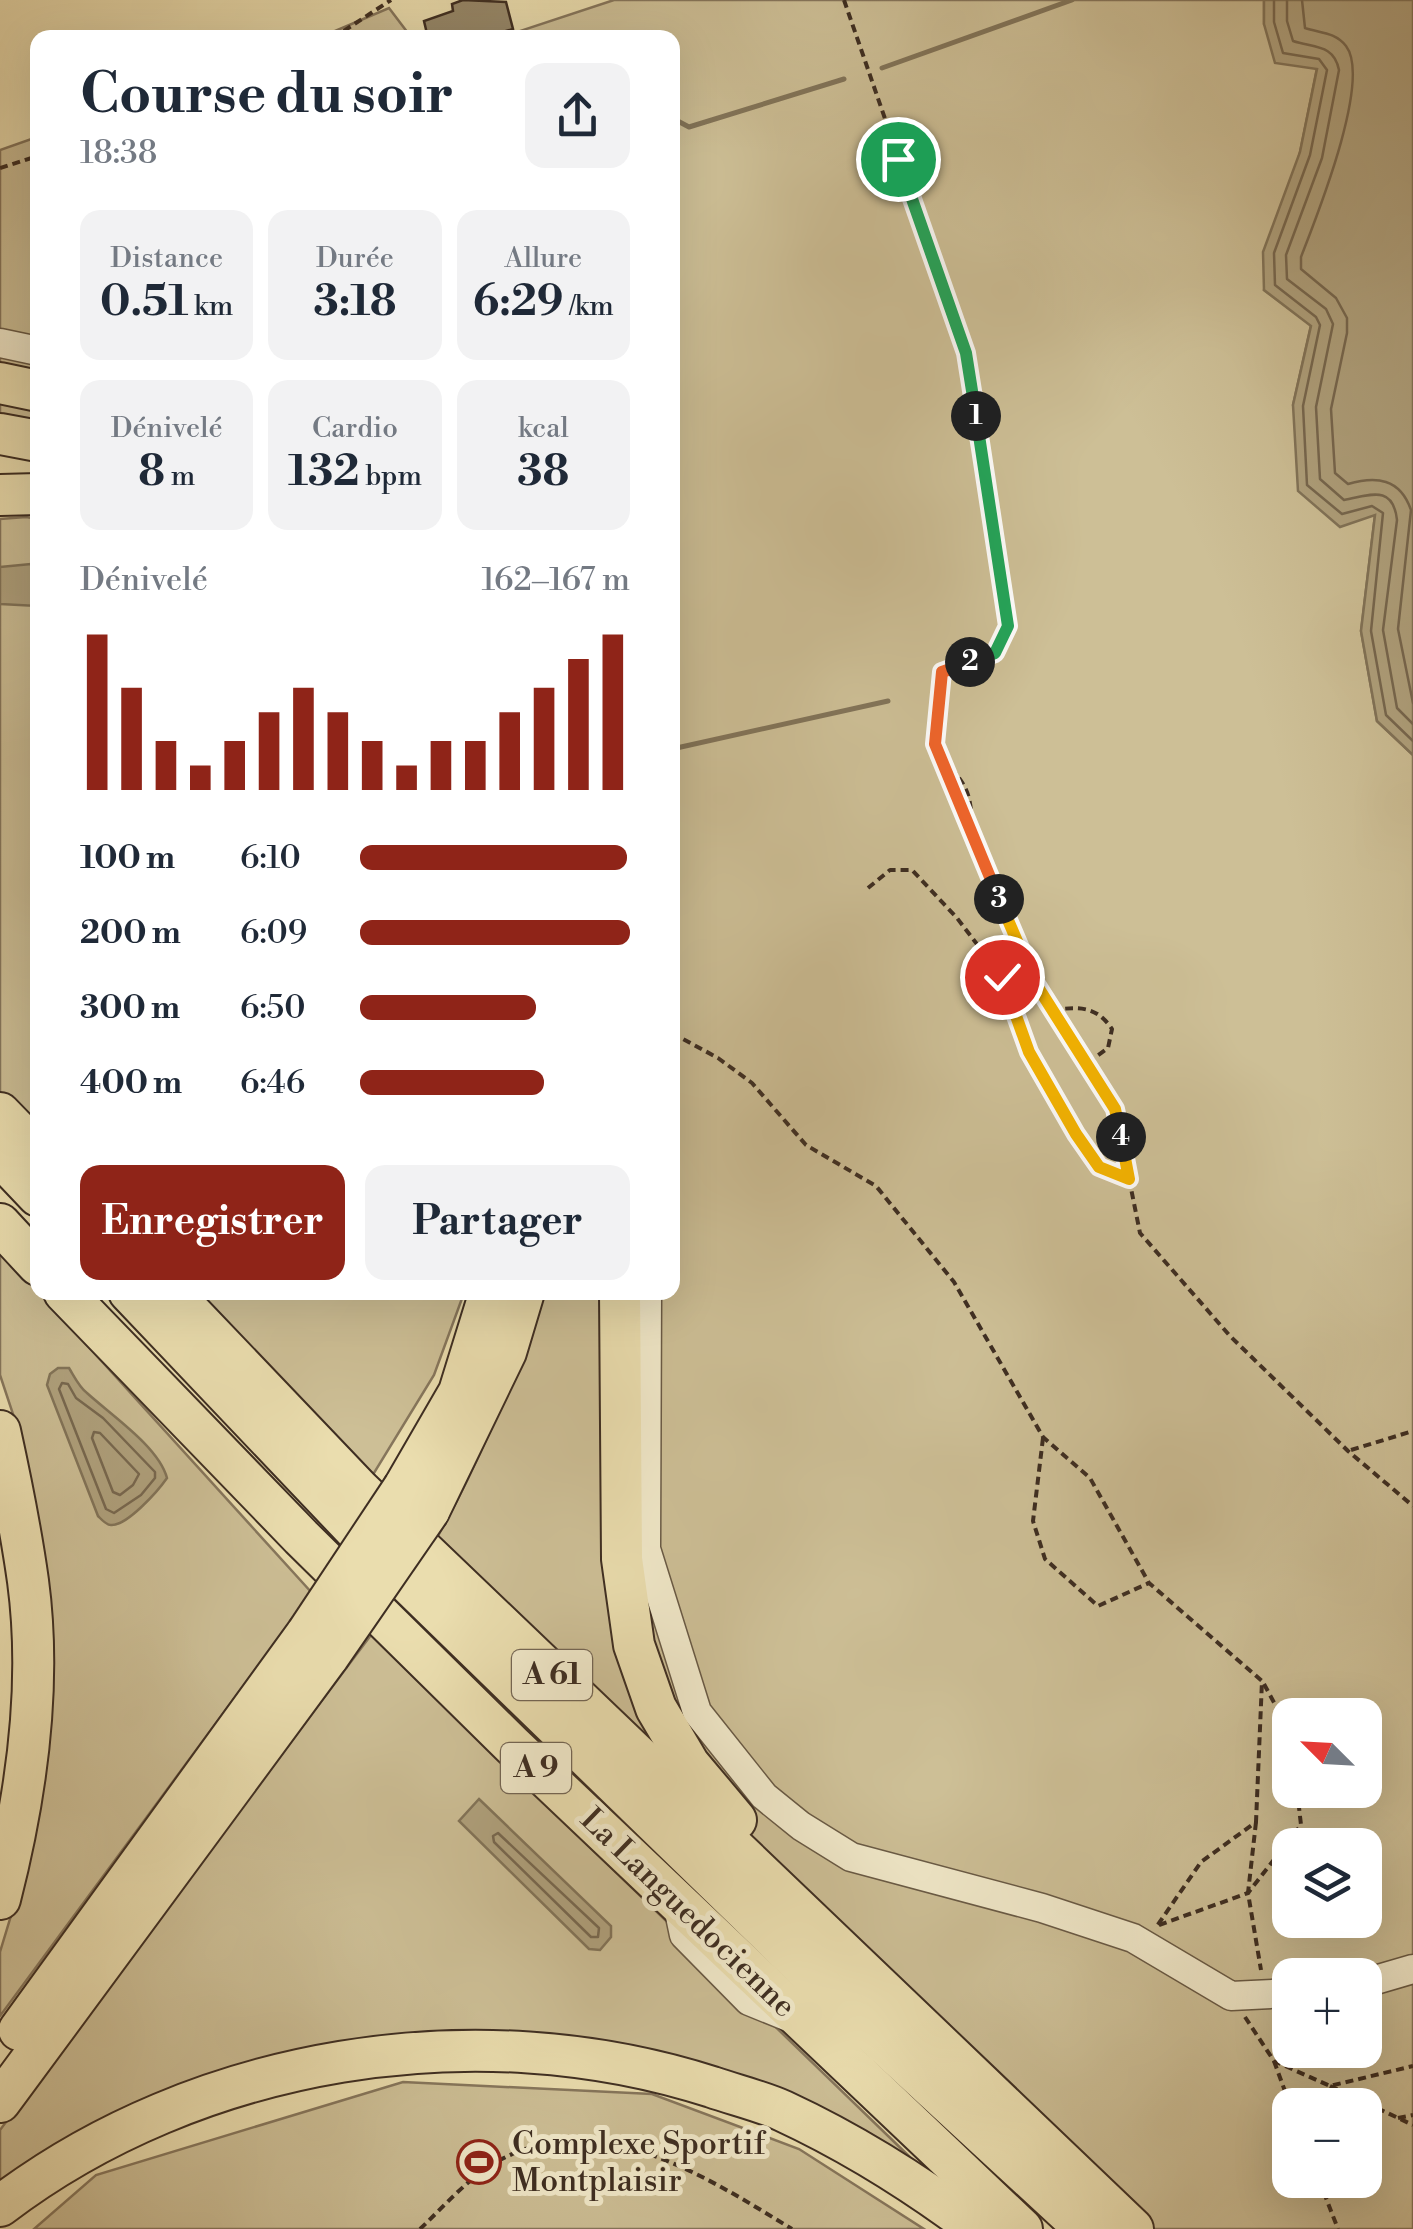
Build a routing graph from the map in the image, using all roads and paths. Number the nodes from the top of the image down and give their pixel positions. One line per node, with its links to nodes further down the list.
1 (391, 0): 3 (path)
2 (844, 0): 14 (path)
3 (345, 30)
4 (30, 159): 5 (path)
5 (0, 168)
6 (0, 343): 7 (street)
7 (30, 349)
8 (0, 383): 9 (highway)
9 (30, 389)
10 (0, 434): 11 (highway)
11 (30, 439)
12 (0, 494): 13 (highway)
13 (30, 494)
14 (939, 754): 15 (path); 15 (path)
15 (972, 833): 17 (path)
16 (868, 888): 23 (path)
17 (1052, 1010): 19 (path); 19 (path)
18 (680, 1037): 36 (path)
19 (1086, 1064): 23 (path)
20 (0, 1113): 21 (highway)
21 (30, 1144)
22 (0, 1156): 24 (highway)
23 (1129, 1179): 37 (path)
24 (30, 1188)
25 (0, 1224): 26 (highway)
26 (30, 1256)
27 (72, 1300): 69 (highway, La Languedocienne / A 9)
28 (137, 1300): 70 (highway, La Languedocienne / A 9)
29 (180, 1300): 54 (highway, A 61)
30 (488, 1300): 38 (highway)
31 (522, 1300): 38 (highway)
32 (620, 1300): 54 (highway)
33 (647, 1300): 48 (street)
34 (1413, 1430): 37 (path)
35 (0, 1431): 47 (highway)
36 (1043, 1437): 40 (path); 40 (path)
37 (1348, 1451): 39 (path)
38 (416, 1499): 41 (highway, bridge)
39 (1413, 1506)
40 (1150, 1583): 42 (path)
41 (318, 1644): 55 (highway); 60 (highway)
42 (1262, 1681): 43 (path); 45 (path)
43 (1272, 1699)
44 (1299, 1808): 46 (path)
45 (1256, 1822): 46 (path); 48 (path)
46 (1248, 1893): 48 (path); 50 (path)
47 (0, 1899)
48 (1146, 1932): 53 (street)
49 (1413, 1969): 51 (street)
50 (1272, 1976)
51 (1382, 1978)
52 (1272, 1993): 53 (street)
53 (1231, 1996): 56 (path)
54 (944, 2046): 71 (highway, A 61)
55 (0, 2056)
56 (1272, 2058)
57 (1413, 2066): 59 (path)
58 (1290, 2068): 59 (path)
59 (1330, 2086): 62 (path)
60 (0, 2102)
61 (1413, 2115): 62 (path)
62 (1398, 2118): 63 (path)
63 (1413, 2125)
64 (1326, 2198): 72 (path)
65 (0, 2206): 68 (highway)
66 (420, 2229): 67 (path)
67 (792, 2229)
68 (977, 2229)
69 (1022, 2229)
70 (1085, 2229)
71 (1134, 2229)
72 (1338, 2229)

